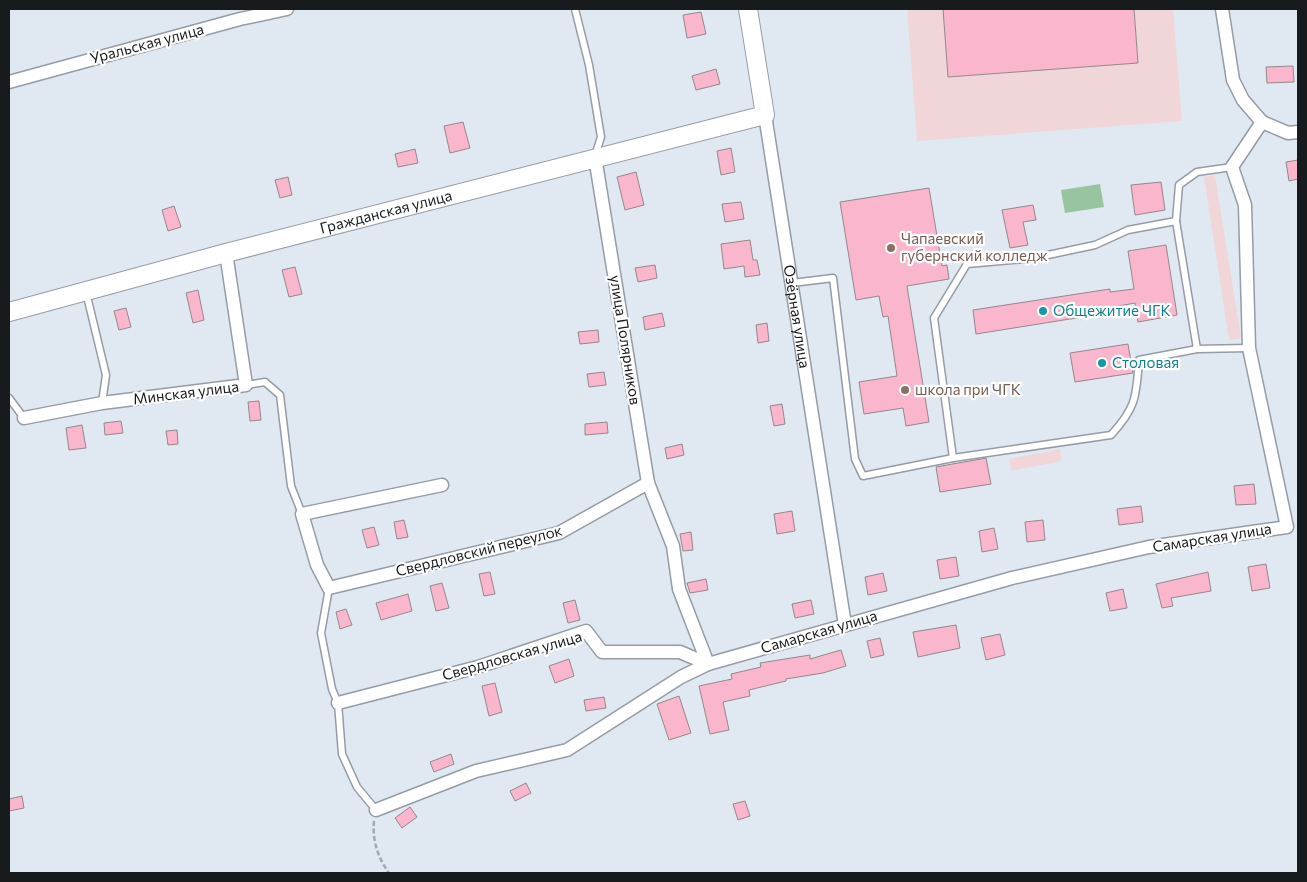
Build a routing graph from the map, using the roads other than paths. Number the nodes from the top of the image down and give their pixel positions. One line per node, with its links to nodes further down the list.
1 (287, 9): 5 (street, Уральская улица)
2 (575, 9): 9 (lane, улица Полярников)
3 (748, 9): 6 (street, Озёрная улица)
4 (1222, 9): 7 (street)
5 (9, 82)
6 (765, 115): 9 (street, Гражданская улица); 13 (street, Озёрная улица)
7 (1262, 122): 8 (street); 10 (street)
8 (1298, 132)
9 (595, 157): 12 (street, Гражданская улица); 23 (street, улица Полярников)
10 (1232, 167): 11 (lane); 16 (street)
11 (1176, 221): 17 (lane); 22 (lane)
12 (226, 253): 14 (street, Гражданская улица); 18 (street, Минская улица)
13 (792, 283): 22 (lane); 27 (street, Озёрная улица)
14 (86, 292): 15 (street, Гражданская улица); 20 (lane)
15 (9, 312)
16 (1249, 348): 17 (lane); 27 (street, Самарская улица)
17 (1197, 349): 22 (lane)
18 (246, 385): 20 (street, Минская улица); 25 (lane)
19 (9, 398): 21 (lane)
20 (102, 403): 21 (street, Минская улица)
21 (24, 418)
22 (953, 458)
23 (648, 483): 26 (street, Свердловский переулок); 28 (street, улица Полярников)
24 (442, 485): 25 (street)
25 (302, 514): 26 (street)
26 (329, 588): 29 (lane)
27 (844, 625): 28 (street, Самарская улица)
28 (708, 664): 29 (street, Свердловская улица); 30 (street, Самарская улица)
29 (338, 703): 30 (lane)
30 (376, 810)

